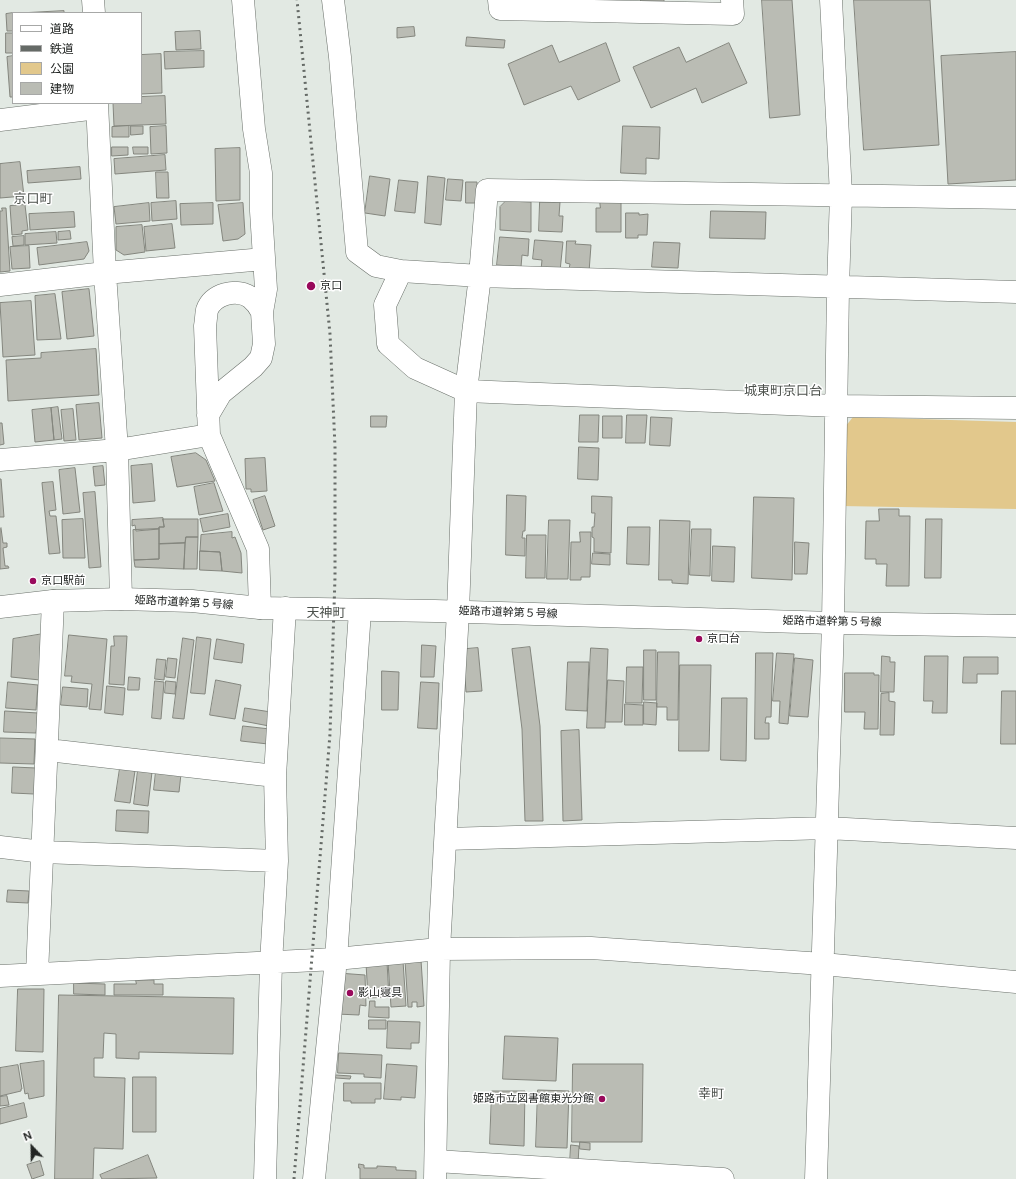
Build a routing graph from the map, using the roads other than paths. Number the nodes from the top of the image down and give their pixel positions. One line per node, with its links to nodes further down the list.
1 (94, 0): 7 (street)
2 (243, 0): 12 (street)
3 (333, 0): 13 (street)
4 (499, 0): 5 (street)
5 (732, 0)
6 (831, 0): 10 (street)
7 (94, 12)
8 (97, 105): 9 (street); 14 (street)
9 (0, 120)
10 (841, 195): 11 (street); 15 (street); 17 (street)
11 (1016, 198)
12 (264, 259): 14 (street); 19 (street)
13 (401, 271): 15 (street); 20 (street)
14 (105, 273): 16 (street); 24 (street)
15 (480, 276): 17 (street); 20 (street)
16 (0, 285)
17 (838, 288): 18 (street); 21 (street)
18 (1016, 292)
19 (262, 312): 23 (street); 23 (street)
20 (466, 391): 21 (street); 32 (street)
21 (837, 406): 22 (street); 33 (street)
22 (1016, 408)
23 (209, 425): 24 (street); 29 (street)
24 (117, 450): 25 (street); 26 (street)
25 (0, 460)
26 (121, 600): 27 (street, 姫路市道幹第５号線); 29 (street, 姫路市道幹第５号線)
27 (53, 601): 28 (street, 姫路市道幹第５号線); 35 (street)
28 (0, 607)
29 (260, 608): 30 (street, 姫路市道幹第５号線)
30 (285, 608): 31 (street, 姫路市道幹第５号線); 36 (street)
31 (360, 611): 32 (street, 姫路市道幹第５号線); 44 (street)
32 (458, 612): 33 (street, 姫路市道幹第５号線); 39 (street)
33 (833, 623): 34 (street, 姫路市道幹第５号線); 37 (street)
34 (1016, 626)
35 (48, 750): 36 (street); 41 (street)
36 (275, 776): 42 (street)
37 (827, 828): 38 (street); 39 (street); 46 (street)
38 (1016, 838)
39 (446, 839): 43 (street)
40 (0, 847): 41 (street)
41 (43, 852): 42 (street); 47 (street)
42 (277, 861): 45 (street)
43 (439, 949): 44 (street); 46 (street); 50 (street)
44 (336, 959): 45 (street); 52 (street)
45 (271, 963): 47 (street); 51 (street)
46 (822, 964): 49 (street); 54 (street)
47 (37, 974): 48 (street)
48 (0, 976)
49 (1016, 982)
50 (435, 1170): 53 (street)
51 (265, 1179)
52 (314, 1179)
53 (723, 1179)
54 (816, 1179)

